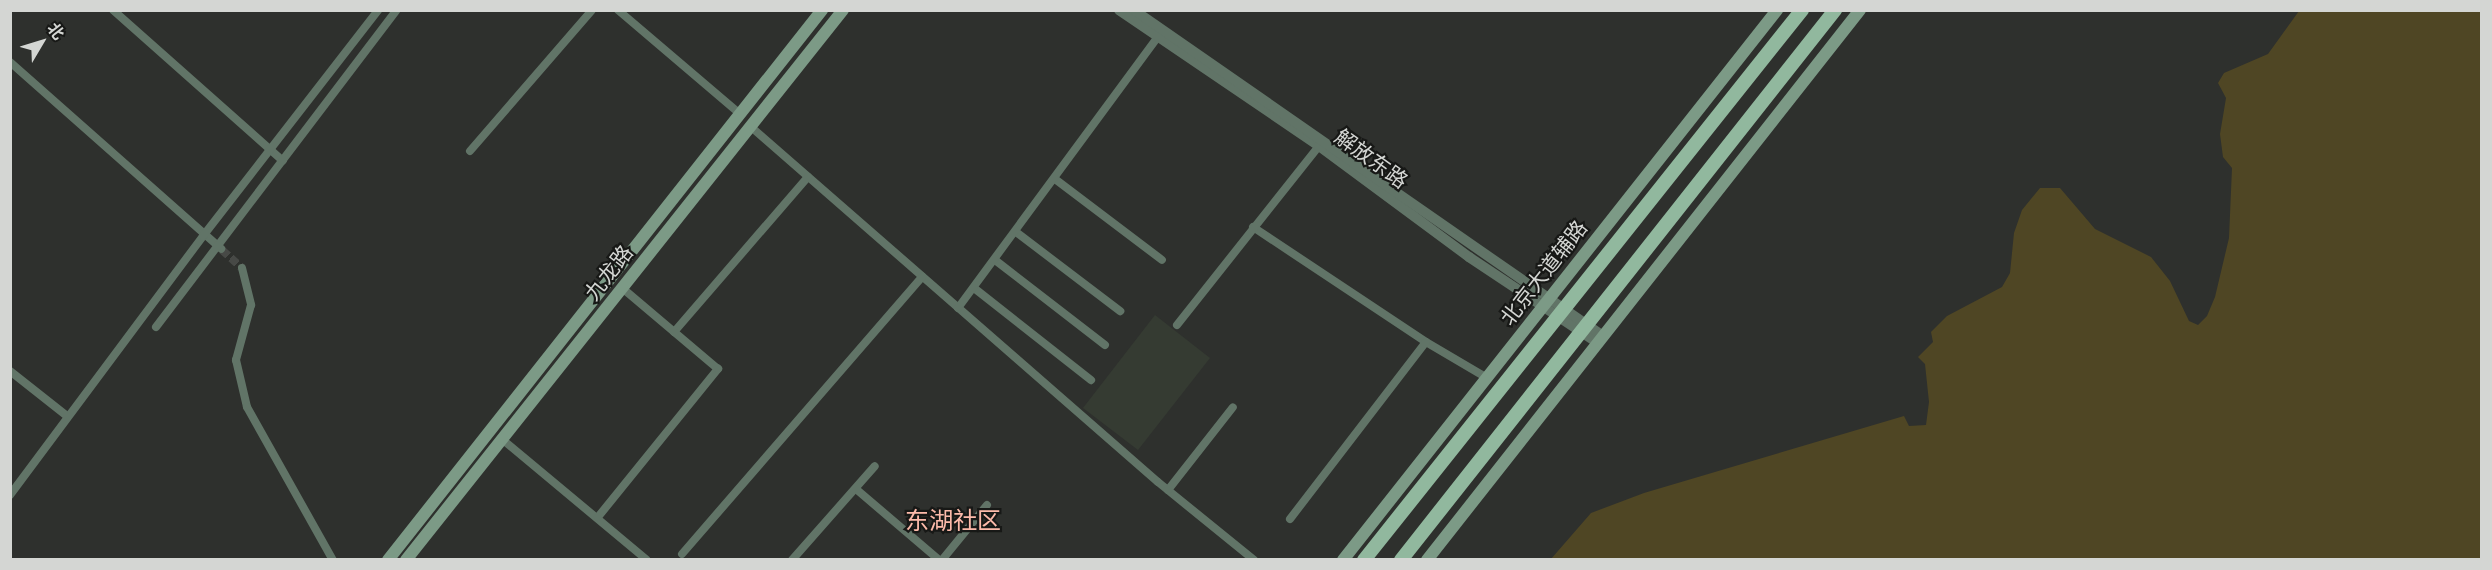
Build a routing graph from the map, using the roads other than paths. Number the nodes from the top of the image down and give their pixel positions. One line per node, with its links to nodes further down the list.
1 (113, 10): 19 (street)
2 (378, 10): 19 (street)
3 (396, 10): 21 (street)
4 (592, 10): 20 (street)
5 (618, 10): 16 (street)
6 (822, 10): 16 (main road, 九龙路)
7 (843, 10): 17 (main road, 九龙路)
8 (1119, 10): 14 (street, 解放东路)
9 (1134, 10): 14 (street, 解放东路)
10 (1777, 10): 34 (main road, 北京大道辅路)
11 (1802, 10): 37 (main road)
12 (1835, 10): 40 (main road)
13 (1860, 10): 42 (main road)
14 (1160, 34): 18 (street, 解放东路); 23 (street)
15 (10, 62): 26 (street)
16 (740, 114): 60 (main road, 九龙路)
17 (750, 126): 22 (street); 32 (main road, 九龙路)
18 (1322, 142): 24 (street); 34 (street, 解放东路)
19 (270, 150): 21 (street); 26 (street)
20 (470, 151)
21 (283, 161): 27 (street)
22 (808, 177): 31 (street); 41 (street)
23 (1055, 179): 25 (street); 29 (street)
24 (1253, 227): 38 (street); 43 (street)
25 (1016, 232): 28 (street); 36 (street)
26 (203, 236): 27 (street); 49 (street)
27 (220, 248): 39 (street)
28 (995, 260): 33 (street); 44 (street)
29 (1162, 260)
30 (242, 268): 59 (street)
31 (922, 277): 35 (street); 58 (street)
32 (622, 288): 41 (street); 50 (main road, 九龙路)
33 (974, 288): 35 (street); 47 (street)
34 (1546, 302): 37 (street, 解放东路); 46 (main road, 北京大道辅路)
35 (958, 308): 53 (street)
36 (1120, 311)
37 (1561, 312): 40 (street, 解放东路); 67 (main road)
38 (1178, 325)
39 (156, 327)
40 (1584, 328): 42 (street, 解放东路); 68 (main road)
41 (674, 332): 56 (street)
42 (1601, 339): 69 (main road)
43 (1426, 342): 46 (street); 57 (street)
44 (1105, 345)
45 (10, 371): 49 (street)
46 (1487, 378): 66 (main road, 北京大道辅路)
47 (1091, 380)
48 (1233, 407): 53 (street)
49 (67, 417): 54 (street)
50 (503, 440): 56 (street); 61 (main road, 九龙路)
51 (875, 466): 52 (street)
52 (856, 489): 63 (street); 64 (street)
53 (1168, 489): 65 (street)
54 (10, 495)
55 (987, 505): 64 (street)
56 (598, 517): 62 (street)
57 (1290, 519)
58 (682, 554)
59 (333, 560)
60 (388, 560)
61 (406, 560)
62 (647, 560)
63 (792, 560)
64 (940, 560)
65 (1254, 560)
66 (1343, 560)
67 (1364, 560)
68 (1401, 560)
69 (1427, 560)

